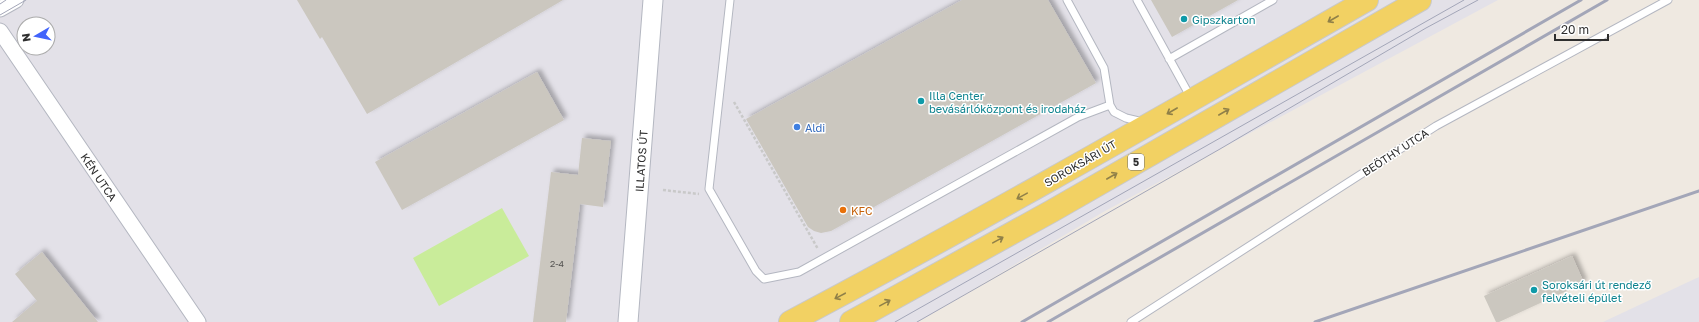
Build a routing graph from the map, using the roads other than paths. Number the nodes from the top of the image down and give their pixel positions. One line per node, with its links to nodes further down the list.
1 (16, 0): 10 (street)
2 (653, 0): 17 (street, ILLATOS ÚT)
3 (730, 0): 14 (lane)
4 (1067, 0): 14 (lane)
5 (1137, 0): 12 (lane)
6 (1273, 0): 12 (lane)
7 (1367, 0): 13 (main road, SOROKSÁRI ÚT / 5, one-way to 13)
8 (1420, 0): 19 (main road, 5, one-way to 8)
9 (1668, 0): 20 (lane, BEÖTHY UTCA)
10 (0, 10)
11 (0, 31): 16 (street, KÉN UTCA)
12 (1169, 59): 13 (lane)
13 (1192, 100): 15 (main road, SOROKSÁRI ÚT / 5, one-way to 15)
14 (1110, 105): 15 (lane)
15 (1151, 123): 18 (main road, SOROKSÁRI ÚT / 5, one-way to 18)
16 (198, 322)
17 (628, 322)
18 (790, 322)
19 (850, 322)
20 (1131, 322)

